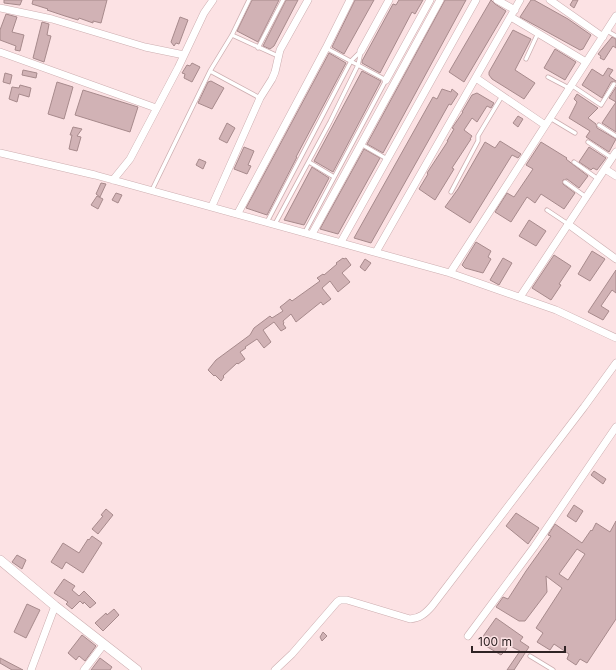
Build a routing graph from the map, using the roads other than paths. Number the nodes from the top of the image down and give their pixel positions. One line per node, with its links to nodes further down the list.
1 (213, 0): 24 (street)
2 (249, 0): 18 (lane)
3 (283, 0): 20 (lane)
4 (308, 0): 25 (street)
5 (350, 0): 21 (street)
6 (389, 0): 22 (street)
7 (430, 0): 33 (street)
8 (440, 0): 45 (street)
9 (476, 0): 48 (street)
10 (498, 0): 14 (street)
11 (520, 0): 14 (street)
12 (550, 0): 17 (street)
13 (0, 8): 24 (street)
14 (513, 13): 16 (street); 32 (street)
15 (616, 16): 17 (street)
16 (538, 33): 26 (lane); 28 (street)
17 (605, 34): 19 (lane); 28 (street)
18 (232, 35): 20 (lane); 30 (lane)
19 (616, 36)
20 (258, 48): 25 (lane)
21 (326, 48): 27 (lane); 62 (street)
22 (361, 51): 27 (lane); 29 (lane)
23 (0, 52): 38 (street)
24 (184, 55): 38 (street)
25 (278, 56): 37 (street)
26 (526, 59)
27 (351, 61): 29 (lane); 63 (lane)
28 (586, 62): 35 (street)
29 (358, 65): 33 (lane); 49 (lane)
30 (210, 71): 37 (lane); 57 (lane)
31 (548, 77): 35 (lane)
32 (476, 78): 36 (street); 68 (street)
33 (386, 80): 53 (lane)
34 (614, 84): 35 (lane)
35 (570, 87): 39 (street)
36 (502, 96): 40 (street); 58 (lane)
37 (260, 98): 60 (street)
38 (156, 108): 55 (street)
39 (550, 118): 40 (street); 42 (lane)
40 (545, 125): 70 (street)
41 (599, 125): 43 (lane)
42 (575, 133)
43 (616, 136)
44 (588, 142): 47 (lane)
45 (361, 144): 48 (lane); 66 (street)
46 (0, 153): 55 (street)
47 (614, 155): 51 (street)
48 (387, 159): 67 (street)
49 (309, 162): 53 (lane); 64 (lane)
50 (574, 162): 54 (lane)
51 (605, 169): 52 (street); 54 (street)
52 (616, 176)
53 (334, 177): 66 (lane)
54 (598, 179): 59 (street)
55 (113, 180): 57 (street)
56 (565, 182): 59 (lane)
57 (152, 190): 60 (street)
58 (451, 192)
59 (586, 198): 65 (street)
60 (212, 206): 62 (street)
61 (547, 210): 65 (lane)
62 (238, 213): 63 (street)
63 (267, 222): 64 (street)
64 (275, 224): 66 (street)
65 (568, 224): 69 (street); 71 (street)
66 (308, 233): 67 (street)
67 (341, 242): 68 (street)
68 (376, 252): 70 (street)
69 (616, 259)
70 (450, 273): 71 (street)
71 (520, 297): 72 (street)
72 (616, 338)
73 (616, 363): 83 (street)
74 (616, 427): 77 (street)
75 (0, 560): 76 (street)
76 (55, 606): 78 (street); 80 (street)
77 (468, 636)
78 (104, 644): 81 (street); 82 (street)
79 (530, 656): 84 (lane)
80 (31, 670)
81 (84, 670)
82 (137, 670)
83 (275, 670)
84 (553, 670)

